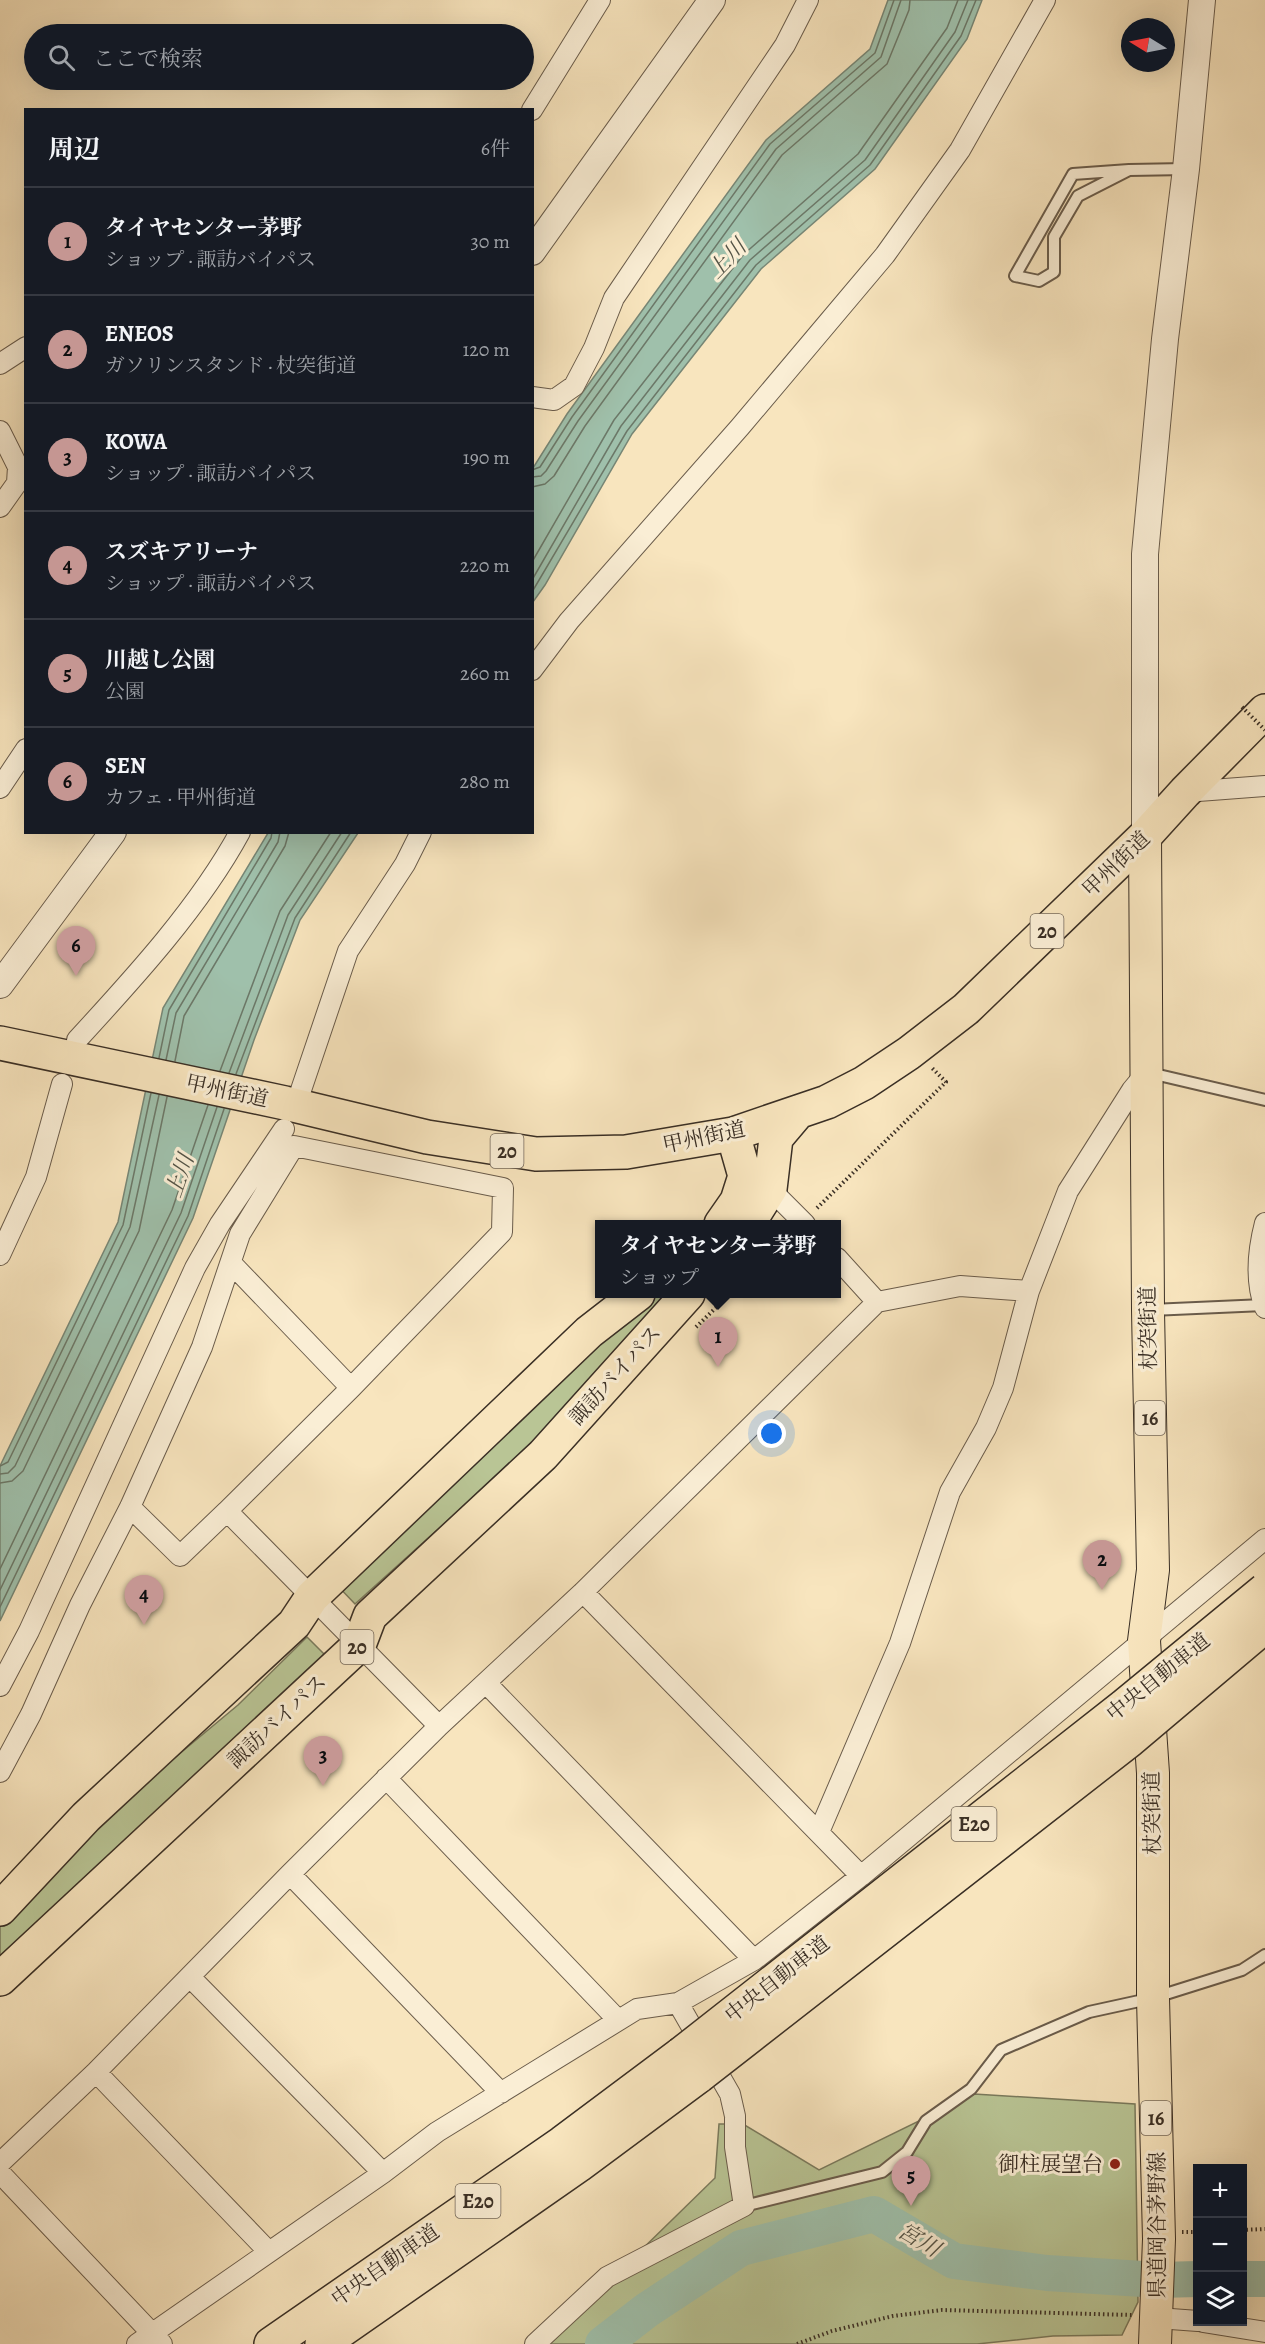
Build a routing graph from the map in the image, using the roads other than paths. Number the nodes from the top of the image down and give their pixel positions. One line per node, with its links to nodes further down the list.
1 (600, 0): 6 (street)
2 (712, 0): 9 (street)
3 (808, 0): 12 (street)
4 (1044, 0): 16 (street)
5 (1202, 0): 8 (street)
6 (533, 108)
7 (1129, 170): 7 (lane); 8 (lane)
8 (1186, 170): 25 (street)
9 (534, 249)
10 (24, 348): 11 (street)
11 (0, 364)
12 (534, 397)
13 (0, 431): 14 (street)
14 (21, 486): 15 (street)
15 (0, 507)
16 (534, 667)
17 (1254, 709): 21 (highway, 甲州街道 / 20)
18 (24, 754): 20 (street)
19 (1265, 786): 21 (street)
20 (0, 788)
21 (1185, 792): 25 (highway, 甲州街道 / 20)
22 (112, 834): 26 (street)
23 (239, 834): 27 (street)
24 (420, 834): 32 (street)
25 (1144, 836): 29 (main road, 杖突街道 / 16); 33 (highway, 甲州街道 / 20)
26 (0, 985)
27 (77, 1040)
28 (0, 1043): 32 (highway, 甲州街道 / 20)
29 (1147, 1072): 31 (lane); 43 (street); 48 (main road, 杖突街道 / 16)
30 (62, 1084): 40 (street)
31 (1265, 1100)
32 (290, 1107): 34 (highway, 甲州街道 / 20); 60 (street)
33 (798, 1112): 34 (highway, 甲州街道 / 20); 35 (highway)
34 (733, 1134): 37 (highway)
35 (770, 1188): 36 (street); 38 (highway)
36 (808, 1219)
37 (724, 1220)
38 (750, 1220)
39 (1265, 1223): 47 (street)
40 (0, 1255)
41 (841, 1262): 46 (street)
42 (231, 1263): 49 (street); 49 (street); 50 (street)
43 (1029, 1291): 46 (street); 64 (street)
44 (632, 1298): 55 (highway, 諏訪バイパス)
45 (684, 1298): 58 (highway, 諏訪バイパス / 20)
46 (877, 1302): 54 (street)
47 (1264, 1306): 48 (lane)
48 (1148, 1310): 57 (main road, 杖突街道 / 16)
49 (351, 1388): 51 (street)
50 (130, 1507): 51 (street); 62 (street)
51 (226, 1511): 55 (street)
52 (1265, 1539): 57 (street)
53 (1265, 1590): 75 (highway, 中央自動車道 / E20, bridge)
54 (583, 1592): 59 (street); 64 (street)
55 (312, 1597): 58 (street); 67 (highway, 諏訪バイパス)
56 (1265, 1626): 75 (highway, 中央自動車道 / E20, bridge)
57 (1144, 1641): 66 (street); 72 (main road, 杖突街道 / 16)
58 (359, 1645): 61 (street); 71 (highway, 諏訪バイパス / 20)
59 (486, 1683): 61 (street); 69 (street)
60 (0, 1686)
61 (439, 1726): 63 (street)
62 (0, 1772)
63 (386, 1778): 65 (street); 74 (street)
64 (819, 1832): 66 (street)
65 (290, 1874): 70 (street); 77 (street)
66 (861, 1876): 69 (street)
67 (0, 1909)
68 (1265, 1954): 72 (lane)
69 (754, 1960): 73 (street)
70 (190, 1977): 76 (street); 80 (street)
71 (0, 1979)
72 (1153, 1998): 81 (lane); 84 (main road, 県道岡谷茅野線 / 16)
73 (678, 2003): 74 (street); 81 (street)
74 (618, 2020): 77 (street)
75 (690, 2065): 88 (highway, 中央自動車道 / E20); 89 (highway, 中央自動車道 / E20)
76 (96, 2072): 78 (street); 82 (street)
77 (501, 2093): 80 (street)
78 (0, 2163)
79 (0, 2173): 87 (street)
80 (382, 2173): 82 (street)
81 (744, 2206): 90 (street)
82 (269, 2252): 87 (street)
83 (1193, 2320): 84 (street)
84 (1156, 2323)
85 (1228, 2326): 86 (street)
86 (1265, 2332)
87 (150, 2340)
88 (272, 2344)
89 (322, 2344)
90 (535, 2344)

